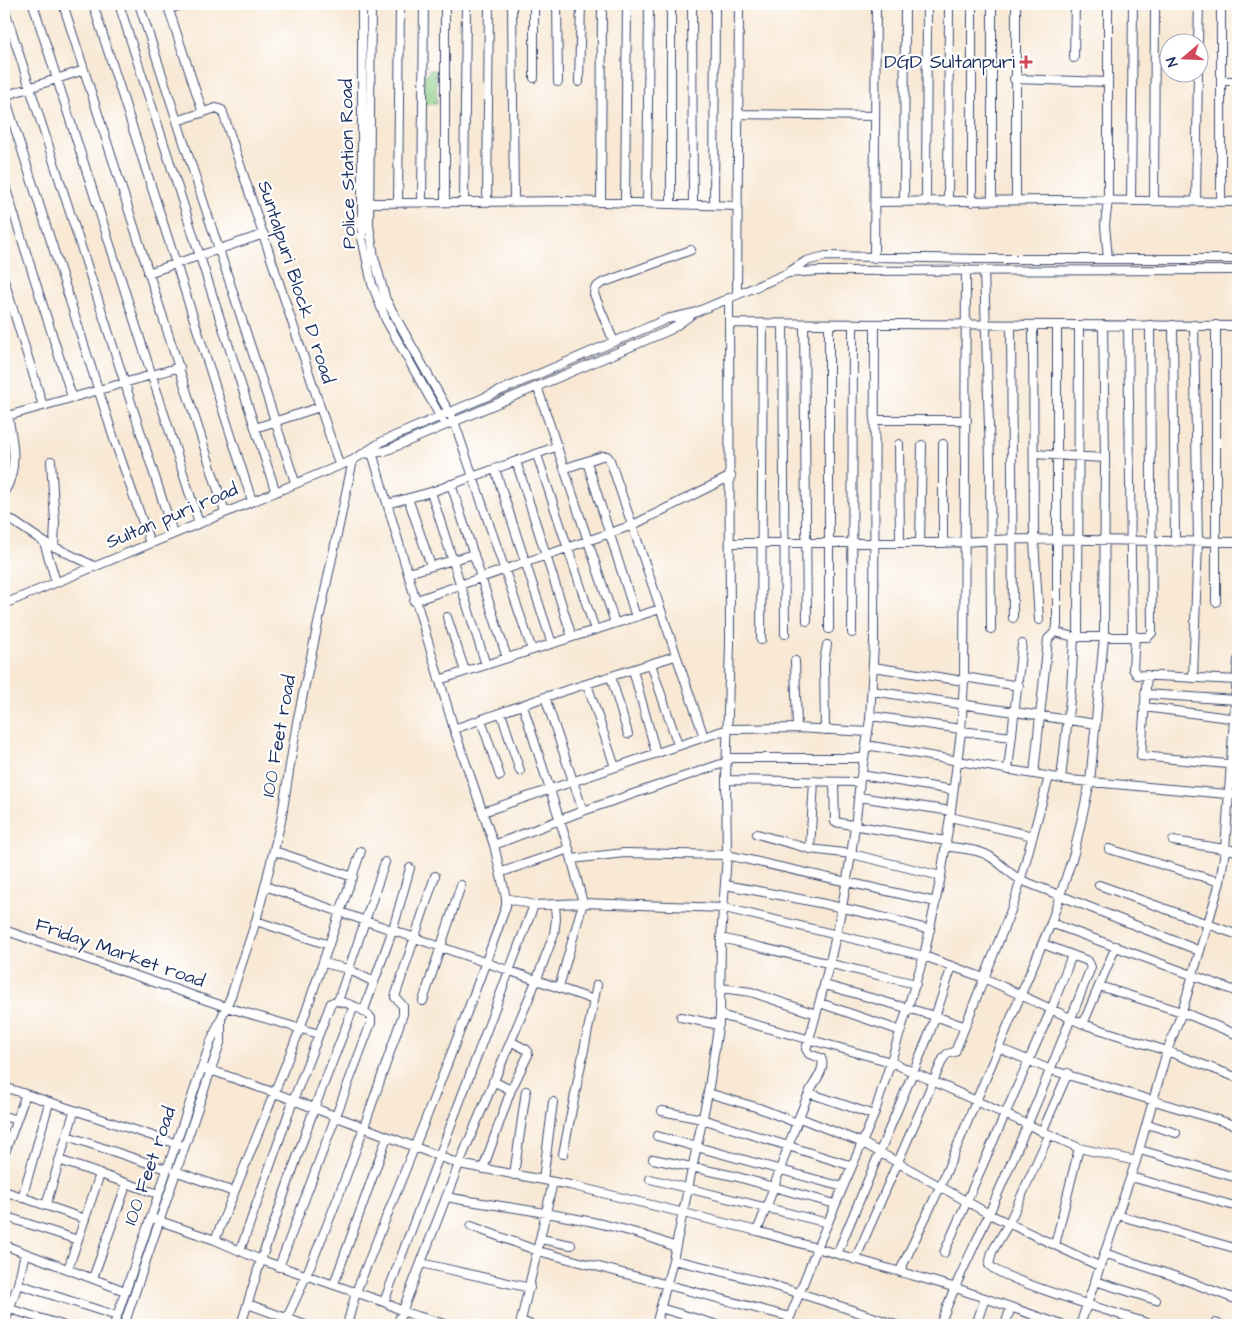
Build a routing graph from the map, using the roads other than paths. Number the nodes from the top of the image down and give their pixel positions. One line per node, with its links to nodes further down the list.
1 (33, 4): 44 (street)
2 (63, 4): 42 (street)
3 (93, 4): 93 (street)
4 (120, 4): 89 (street)
5 (139, 4): 57 (street)
6 (184, 4): 39 (street)
7 (362, 4): 134 (street, Police Station Road)
8 (371, 4): 79 (street, Police Station Road)
9 (400, 4): 80 (street)
10 (424, 4): 65 (street)
11 (445, 4): 66 (street)
12 (466, 4): 67 (street)
13 (489, 4): 68 (street)
14 (512, 4): 61 (street)
15 (534, 4): 43 (street)
16 (557, 4): 48 (street)
17 (581, 4): 49 (street)
18 (602, 4): 69 (street)
19 (627, 4): 70 (street)
20 (648, 4): 81 (street)
21 (672, 4): 82 (street)
22 (692, 4): 83 (street)
23 (715, 4): 84 (street)
24 (739, 4): 55 (street)
25 (876, 4): 56 (street)
26 (904, 4): 72 (street)
27 (928, 4): 73 (street)
28 (949, 4): 74 (street)
29 (972, 4): 75 (street)
30 (992, 4): 62 (street)
31 (1016, 4): 45 (street)
32 (1075, 4): 41 (street)
33 (1108, 4): 50 (street)
34 (1132, 4): 63 (street)
35 (1155, 4): 64 (street)
36 (1199, 4): 40 (street)
37 (1221, 4): 46 (street)
38 (4, 6): 52 (street)
39 (168, 6): 54 (street)
40 (1198, 32)
41 (1074, 58)
42 (84, 70): 44 (street); 97 (street)
43 (534, 78)
44 (57, 79): 52 (street); 125 (street)
45 (1014, 79): 50 (street); 59 (street)
46 (1221, 81): 47 (street); 77 (street)
47 (1238, 81)
48 (558, 82)
49 (579, 82)
50 (1108, 82): 60 (street)
51 (1198, 82): 76 (street)
52 (29, 88): 53 (street); 126 (street)
53 (4, 95): 128 (street)
54 (203, 113): 57 (street); 86 (street, Suntalpuri Block D road)
55 (738, 114): 56 (street); 85 (street)
56 (875, 116): 71 (street)
57 (177, 121): 87 (street)
58 (4, 183): 129 (street)
59 (1016, 200): 60 (street); 62 (street)
60 (1108, 200): 63 (street); 91 (street)
61 (514, 201): 68 (street); 69 (street)
62 (992, 201): 75 (street)
63 (1131, 201): 64 (street)
64 (1154, 201): 76 (street)
65 (422, 202): 66 (street); 80 (street)
66 (445, 202): 67 (street)
67 (464, 202): 68 (street)
68 (487, 202)
69 (601, 202): 70 (street)
70 (625, 202): 81 (street)
71 (875, 202): 72 (street); 90 (street)
72 (904, 202): 73 (street)
73 (926, 202): 74 (street)
74 (948, 202): 75 (street)
75 (972, 202)
76 (1196, 202): 77 (street)
77 (1221, 202): 78 (street)
78 (1238, 202)
79 (370, 203): 80 (street); 132 (street, Police Station Road)
80 (398, 203)
81 (647, 203): 82 (street)
82 (671, 204): 83 (street)
83 (693, 204): 84 (street)
84 (714, 205): 85 (street)
85 (738, 206): 100 (street)
86 (264, 234): 87 (street); 131 (street, Suntalpuri Block D road)
87 (220, 249): 89 (street); 137 (street)
88 (692, 250): 123 (street)
89 (201, 256): 93 (street); 140 (street)
90 (874, 258): 91 (street); 98 (street)
91 (1108, 259): 92 (street)
92 (1238, 259)
93 (176, 264): 97 (street); 166 (street)
94 (966, 270): 95 (street); 98 (street); 110 (street)
95 (984, 270): 96 (street); 111 (street)
96 (1238, 270)
97 (148, 273): 124 (street)
98 (786, 274): 100 (street)
99 (4, 280): 130 (street)
100 (737, 295): 101 (street)
101 (729, 298): 102 (street); 103 (street)
102 (694, 313): 123 (street); 127 (street)
103 (731, 324): 104 (street); 158 (street)
104 (763, 324): 105 (street); 192 (street)
105 (783, 324): 106 (street); 193 (street)
106 (804, 324): 107 (street); 194 (street)
107 (829, 324): 108 (street); 195 (street)
108 (853, 325): 109 (street); 196 (street)
109 (875, 325): 110 (street); 135 (street)
110 (968, 325): 111 (street); 136 (street)
111 (987, 325): 112 (street); 176 (street)
112 (1011, 325): 113 (street); 174 (street)
113 (1033, 325): 114 (street); 146 (street)
114 (1057, 325): 115 (street); 148 (street)
115 (1079, 325): 116 (street); 149 (street)
116 (1103, 325): 117 (street); 151 (street)
117 (1128, 325): 118 (street); 184 (street)
118 (1150, 325): 119 (street); 185 (street)
119 (1173, 325): 120 (street); 186 (street)
120 (1194, 325): 121 (street); 187 (street)
121 (1216, 325): 122 (street); 188 (street)
122 (1238, 326)
123 (614, 342): 132 (street)
124 (180, 367): 125 (street); 168 (street)
125 (152, 375): 126 (street); 170 (street)
126 (125, 382): 128 (street); 172 (street)
127 (537, 386): 138 (street); 144 (street)
128 (99, 390): 129 (street); 190 (street)
129 (72, 397): 130 (street)
130 (43, 406): 133 (street)
131 (320, 407): 137 (street); 155 (street, Suntalpuri Block D road)
132 (449, 413): 134 (street); 138 (street, Police Station Road)
133 (6, 417): 163 (street)
134 (440, 417): 139 (street, Police Station Road); 145 (street)
135 (874, 420): 136 (street); 197 (street)
136 (967, 420): 175 (street)
137 (276, 422): 140 (street); 160 (street)
138 (454, 422): 139 (street); 159 (street, Police Station Road)
139 (445, 425): 145 (street)
140 (255, 428): 162 (street)
141 (899, 444): 183 (street)
142 (943, 444): 199 (street)
143 (922, 445): 198 (street)
144 (558, 446): 147 (street); 156 (street)
145 (372, 451): 150 (street, Sultan puri road); 167 (street)
146 (1034, 454): 148 (street); 177 (street)
147 (537, 455): 153 (street); 201 (street)
148 (1057, 456): 149 (street); 180 (street)
149 (1079, 457): 151 (street); 181 (street)
150 (354, 458): 155 (street, Sultan puri road); 319 (street, 100 Feet road)
151 (1105, 458): 178 (street)
152 (51, 461): 200 (street)
153 (516, 461): 157 (street); 203 (street)
154 (587, 462): 156 (street); 171 (street); 173 (street)
155 (339, 464): 160 (street, Sultan puri road)
156 (566, 468): 179 (street)
157 (495, 469): 159 (street); 205 (street)
158 (731, 476): 171 (street); 191 (street)
159 (474, 477): 161 (street); 208 (street, Police Station Road)
160 (295, 482): 162 (street, Sultan puri road)
161 (452, 484): 164 (street); 202 (street)
162 (275, 490): 166 (street, Sultan puri road)
163 (4, 492)
164 (431, 492): 165 (street); 204 (street)
165 (408, 498): 167 (street); 207 (street)
166 (252, 501): 168 (street, Sultan puri road)
167 (387, 504): 209 (street)
168 (225, 512): 170 (street, Sultan puri road)
169 (4, 516): 182 (street)
170 (199, 523): 172 (street, Sultan puri road)
171 (633, 526): 173 (street); 216 (street)
172 (173, 533): 190 (street, Sultan puri road)
173 (609, 534): 179 (street); 218 (street)
174 (1013, 539): 176 (street); 177 (street); 219 (street)
175 (966, 540): 176 (street); 199 (street); 250 (street)
176 (989, 540): 224 (street)
177 (1034, 540): 180 (street); 220 (street)
178 (1104, 540): 181 (street); 184 (street); 232 (street)
179 (588, 541): 201 (street); 222 (street)
180 (1057, 541): 181 (street); 226 (street)
181 (1077, 541): 231 (street)
182 (44, 542): 200 (street); 211 (street)
183 (900, 542): 197 (street); 198 (street)
184 (1130, 542): 185 (street); 229 (street)
185 (1152, 542): 186 (street); 229 (street)
186 (1175, 542): 187 (street)
187 (1198, 542): 188 (street); 249 (street)
188 (1216, 542): 189 (street); 214 (street)
189 (1238, 542)
190 (150, 543): 206 (street, Sultan puri road)
191 (730, 543): 192 (street); 270 (street)
192 (761, 543): 193 (street); 233 (street)
193 (785, 543): 194 (street); 228 (street)
194 (805, 543): 195 (street); 221 (street)
195 (827, 543): 196 (street); 223 (street)
196 (851, 543): 197 (street); 227 (street)
197 (874, 543): 244 (street)
198 (920, 543): 199 (street)
199 (943, 543)
200 (54, 547): 206 (street)
201 (569, 548): 203 (street); 225 (street)
202 (474, 554): 204 (street); 210 (street)
203 (546, 555): 205 (street); 230 (street)
204 (453, 560): 207 (street); 212 (street)
205 (525, 563): 208 (street); 234 (street)
206 (94, 566): 211 (street, Sultan puri road)
207 (431, 566): 209 (street)
208 (505, 569): 210 (street); 237 (street, Police Station Road)
209 (408, 573): 213 (street)
210 (481, 578): 212 (street); 239 (street)
211 (56, 582): 215 (street, Sultan puri road)
212 (461, 585): 213 (street); 243 (street)
213 (414, 601): 251 (street)
214 (1216, 602)
215 (4, 604)
216 (660, 609): 218 (street); 238 (street)
217 (448, 617): 246 (street)
218 (636, 617): 222 (street)
219 (1014, 618)
220 (1039, 620)
221 (807, 621)
222 (616, 623): 225 (street)
223 (829, 629)
224 (991, 629)
225 (595, 630): 230 (street)
226 (1055, 632): 231 (street); 265 (street)
227 (852, 633)
228 (785, 634)
229 (1133, 636): 232 (street); 247 (street)
230 (572, 637): 234 (street)
231 (1076, 637): 232 (street); 268 (street)
232 (1104, 637): 269 (street)
233 (761, 640)
234 (552, 644): 237 (street)
235 (1022, 644): 254 (street)
236 (827, 646): 273 (street)
237 (532, 650): 239 (street)
238 (675, 656): 242 (street); 277 (street)
239 (507, 658): 243 (street)
240 (1238, 660): 252 (street)
241 (795, 661): 271 (street)
242 (651, 664): 245 (street); 280 (street)
243 (486, 665): 246 (street)
244 (873, 667): 250 (street); 255 (street)
245 (633, 670): 248 (street); 282 (street)
246 (465, 671): 251 (street)
247 (1147, 676): 249 (street); 256 (street)
248 (611, 677): 253 (street); 276 (street)
249 (1193, 678): 252 (street)
250 (964, 679): 254 (street); 259 (street)
251 (438, 680): 272 (street)
252 (1237, 680): 258 (street)
253 (587, 684): 257 (street); 287 (street)
254 (1019, 686): 262 (street)
255 (872, 691): 259 (street); 264 (street)
256 (1145, 694): 258 (street); 261 (street)
257 (545, 697): 260 (street); 295 (street)
258 (1236, 700): 266 (street)
259 (963, 703): 262 (street); 274 (street)
260 (523, 706): 263 (street); 300 (street)
261 (1144, 708): 266 (street); 286 (street)
262 (1016, 712): 265 (street); 278 (street)
263 (501, 713): 267 (street); 289 (street)
264 (871, 716): 274 (street); 275 (street)
265 (1041, 716): 268 (street); 290 (street)
266 (1237, 718): 279 (street)
267 (481, 720): 272 (street); 291 (street)
268 (1068, 721): 269 (street); 294 (street)
269 (1096, 724): 299 (street)
270 (728, 728): 271 (street); 277 (street); 284 (street)
271 (797, 728): 273 (street)
272 (454, 729): 306 (street)
273 (825, 730): 275 (street)
274 (961, 730): 278 (street); 285 (street)
275 (868, 732): 281 (street)
276 (628, 734)
277 (704, 737): 280 (street)
278 (1012, 737): 288 (street)
279 (1236, 739): 286 (street)
280 (678, 746): 282 (street)
281 (866, 748): 283 (street); 285 (street)
282 (656, 753): 287 (street)
283 (863, 758): 284 (street); 293 (street)
284 (727, 760): 296 (street); 305 (street)
285 (957, 762): 288 (street); 301 (street)
286 (1234, 765): 302 (street)
287 (615, 767): 295 (street)
288 (1008, 770): 290 (street)
289 (520, 771)
290 (1034, 774): 292 (street)
291 (500, 776)
292 (1049, 777): 294 (street); 311 (street)
293 (860, 778): 298 (street); 301 (street); 304 (street)
294 (1061, 779): 299 (street)
295 (573, 780): 300 (street); 305 (street)
296 (726, 780): 297 (street); 323 (street)
297 (814, 781): 298 (street); 316 (street)
298 (834, 782): 309 (street)
299 (1090, 782): 302 (street); 338 (street)
300 (548, 788): 306 (street); 308 (street)
301 (953, 790): 307 (street)
302 (1227, 794): 303 (street); 318 (street)
303 (1238, 795)
304 (858, 797): 307 (street); 309 (street)
305 (582, 811): 308 (street)
306 (483, 812): 314 (street)
307 (950, 814): 311 (street); 313 (street)
308 (560, 820): 314 (street); 315 (street)
309 (855, 825): 313 (street); 322 (street)
310 (757, 834): 316 (street)
311 (1033, 836): 331 (street)
312 (1173, 841): 318 (street)
313 (946, 843): 329 (street); 331 (street)
314 (494, 845): 327 (street)
315 (569, 849): 324 (street); 327 (street)
316 (810, 849): 322 (street)
317 (1109, 849): 332 (street)
318 (1225, 850): 321 (street); 332 (street)
319 (274, 851): 330 (street); 337 (street, 100 Feet road)
320 (361, 851): 330 (street)
321 (1238, 851)
322 (852, 854): 329 (street); 333 (street)
323 (727, 855): 324 (street); 333 (street); 335 (street)
324 (572, 859): 341 (street)
325 (385, 862): 348 (street)
326 (410, 868): 351 (street)
327 (502, 872): 339 (street)
328 (435, 876): 356 (street)
329 (941, 876): 340 (street)
330 (353, 877): 346 (street)
331 (1020, 880): 338 (street); 372 (street)
332 (1220, 882): 350 (street)
333 (846, 883): 340 (street); 344 (street)
334 (461, 885): 360 (street)
335 (726, 885): 344 (street); 345 (street)
336 (1099, 885): 350 (street)
337 (265, 886): 346 (street); 347 (street, 100 Feet road)
338 (1060, 895): 349 (street); 362 (street)
339 (506, 898): 342 (street); 365 (street)
340 (936, 902): 353 (street)
341 (583, 904): 343 (street); 345 (street); 379 (street)
342 (534, 905): 343 (street); 370 (street)
343 (555, 905): 373 (street)
344 (842, 907): 353 (street); 354 (street)
345 (725, 908): 354 (street); 357 (street)
346 (340, 912): 348 (street); 359 (street)
347 (256, 921): 359 (street); 388 (street, 100 Feet road)
348 (366, 921): 351 (street); 369 (street)
349 (1051, 923): 358 (street); 361 (street)
350 (1207, 925): 355 (street); 362 (street)
351 (393, 929): 356 (street); 374 (street)
352 (4, 930): 388 (street, Friday Market road)
353 (930, 930): 364 (street)
354 (836, 934): 364 (street); 367 (street)
355 (1238, 936)
356 (415, 937): 360 (street); 443 (street)
357 (721, 938): 367 (street); 380 (street)
358 (1043, 944): 363 (street); 382 (street)
359 (329, 945): 366 (street)
360 (440, 946): 365 (street); 385 (street)
361 (1116, 946): 371 (street); 378 (street)
362 (1200, 951): 371 (street)
363 (1072, 955): 391 (street); 397 (street)
364 (924, 956): 368 (street); 375 (street)
365 (486, 962): 370 (street); 454 (street)
366 (323, 963): 369 (street); 401 (street)
367 (831, 963): 375 (street); 377 (street)
368 (952, 966): 372 (street); 395 (street)
369 (348, 970): 374 (street); 384 (street)
370 (510, 970): 373 (street); 460 (street)
371 (1193, 975): 381 (street); 392 (street)
372 (984, 978): 382 (street); 400 (street)
373 (537, 979): 379 (street); 406 (street)
374 (374, 982): 390 (street)
375 (916, 984): 389 (street)
376 (597, 985): 383 (street)
377 (825, 985): 386 (street); 389 (street)
378 (1100, 986): 392 (street); 398 (street)
379 (559, 987): 383 (street)
380 (721, 988): 393 (street); 394 (street)
381 (1238, 992)
382 (1021, 996): 391 (street); 407 (street)
383 (594, 1000): 458 (street)
384 (338, 1001): 387 (street); 403 (street)
385 (423, 1001)
386 (820, 1004): 393 (street); 402 (street)
387 (354, 1006): 390 (street); 430 (street)
388 (226, 1007): 401 (street, Friday Market road); 411 (street, 100 Feet road)
389 (908, 1008): 395 (street); 402 (street)
390 (364, 1010): 436 (street)
391 (1050, 1010): 397 (street); 409 (street)
392 (1182, 1012): 404 (street); 408 (street)
393 (816, 1014): 405 (street)
394 (720, 1015): 399 (street); 405 (street)
395 (936, 1016): 400 (street); 413 (street)
396 (681, 1017): 399 (street)
397 (1071, 1019): 398 (street); 412 (street)
398 (1083, 1024): 408 (street)
399 (719, 1025): 422 (street)
400 (963, 1026): 417 (street)
401 (300, 1029): 403 (street, Friday Market road); 421 (street)
402 (901, 1031): 410 (street)
403 (319, 1034): 426 (street)
404 (1238, 1034)
405 (809, 1038): 410 (street); 423 (street)
406 (512, 1042): 416 (street); 419 (street)
407 (999, 1048): 409 (street); 428 (street)
408 (1167, 1051): 415 (street); 425 (street)
409 (1029, 1059): 412 (street); 434 (street)
410 (891, 1062): 413 (street); 433 (street)
411 (206, 1069): 421 (street); 451 (street, 100 Feet road)
412 (1050, 1070): 414 (street); 441 (street)
413 (912, 1072): 417 (street); 457 (street)
414 (1068, 1073): 425 (street); 444 (street)
415 (1238, 1078)
416 (493, 1081): 419 (street); 465 (street)
417 (933, 1082): 428 (street); 463 (street)
418 (4, 1087): 424 (street)
419 (511, 1090): 468 (street)
420 (526, 1090): 472 (street)
421 (275, 1093): 426 (street); 484 (street)
422 (708, 1093): 437 (street); 439 (street)
423 (809, 1093): 433 (street); 439 (street)
424 (26, 1094): 429 (street); 438 (street)
425 (1155, 1100): 440 (street); 442 (street)
426 (293, 1101): 430 (street); 514 (street)
427 (553, 1102): 476 (street)
428 (976, 1102): 434 (street); 482 (street)
429 (49, 1103): 432 (street); 487 (street)
430 (314, 1109): 436 (street); 520 (street)
431 (662, 1111): 437 (street)
432 (74, 1112): 446 (street); 451 (street)
433 (874, 1115): 449 (street)
434 (1005, 1115): 441 (street); 488 (street)
435 (4, 1116): 438 (street)
436 (334, 1117): 443 (street); 525 (street)
437 (702, 1119): 452 (street); 453 (street)
438 (16, 1120): 450 (street)
439 (798, 1121): 449 (street); 452 (street)
440 (1147, 1124): 445 (street); 456 (street)
441 (1028, 1125): 444 (street); 495 (street)
442 (1238, 1126)
443 (364, 1128): 448 (street); 528 (street)
444 (1046, 1133): 455 (street); 502 (street)
445 (1176, 1133)
446 (67, 1136): 462 (street); 469 (street)
447 (657, 1136): 453 (street)
448 (387, 1137): 454 (street); 533 (street)
449 (863, 1143): 457 (street); 467 (street)
450 (6, 1144): 459 (street)
451 (179, 1145): 469 (street, 100 Feet road)
452 (787, 1145): 467 (street); 470 (street)
453 (696, 1146): 466 (street); 470 (street)
454 (415, 1148): 460 (street); 537 (street)
455 (1079, 1148): 464 (street); 510 (street)
456 (1140, 1150): 464 (street); 475 (street)
457 (879, 1152): 463 (street); 519 (street)
458 (562, 1154)
459 (4, 1155)
460 (439, 1157): 465 (street); 542 (street)
461 (653, 1159): 466 (street)
462 (59, 1160): 471 (street); 490 (street)
463 (898, 1161): 482 (street); 522 (street)
464 (1136, 1161): 473 (street)
465 (459, 1164): 468 (street); 486 (street)
466 (692, 1166): 479 (street); 480 (street)
467 (852, 1166): 481 (street)
468 (483, 1169): 472 (street)
469 (170, 1170): 484 (street); 485 (street, 100 Feet road); 500 (street, 100 Feet road)
470 (779, 1170): 479 (street); 481 (street)
471 (100, 1174): 478 (street); 499 (street)
472 (514, 1175): 476 (street)
473 (1131, 1177): 491 (street); 496 (street)
474 (650, 1178): 480 (street)
475 (1238, 1178)
476 (543, 1180): 477 (street)
477 (553, 1182): 493 (street); 494 (street)
478 (127, 1183): 485 (street); 529 (street)
479 (774, 1186): 489 (street); 492 (street)
480 (687, 1187): 492 (street); 494 (street)
481 (844, 1187): 489 (street)
482 (940, 1187): 488 (street); 527 (street)
483 (4, 1191): 487 (street)
484 (234, 1192): 507 (street)
485 (158, 1194): 498 (street, 100 Feet road)
486 (446, 1197): 493 (street); 523 (street)
487 (22, 1198): 490 (street)
488 (967, 1202): 495 (street); 517 (street)
489 (836, 1204): 501 (street)
490 (46, 1205): 499 (street)
491 (1238, 1207)
492 (767, 1208): 501 (street); 504 (street)
493 (547, 1214): 505 (street); 511 (street)
494 (682, 1214): 504 (street); 511 (street)
495 (989, 1214): 502 (street); 534 (street)
496 (1117, 1215): 513 (street); 518 (street)
497 (4, 1216): 506 (street)
498 (150, 1217): 500 (street); 536 (street, 100 Feet road)
499 (85, 1219): 506 (street)
500 (158, 1220): 507 (street); 560 (street, 100 Feet road)
501 (828, 1223): 512 (street)
502 (1009, 1223): 510 (street); 543 (street)
503 (470, 1226): 515 (street)
504 (756, 1231): 512 (street)
505 (541, 1238): 508 (street); 515 (street)
506 (78, 1240): 526 (street)
507 (215, 1240): 514 (street)
508 (571, 1245)
509 (4, 1246): 516 (street)
510 (1055, 1246): 524 (street)
511 (675, 1247): 521 (street)
512 (817, 1248): 519 (street); 538 (street)
513 (1238, 1249)
514 (240, 1251): 520 (street)
515 (538, 1251): 531 (street); 535 (street)
516 (25, 1253): 526 (street); 532 (street)
517 (944, 1253)
518 (1104, 1253): 524 (street); 541 (street)
519 (837, 1254): 522 (street)
520 (261, 1260): 525 (street); 544 (street)
521 (673, 1260): 531 (street); 538 (street)
522 (855, 1260): 527 (street)
523 (422, 1263): 535 (street); 548 (street)
524 (1099, 1266): 530 (street)
525 (279, 1267): 528 (street)
526 (68, 1269): 529 (street)
527 (900, 1271): 534 (street)
528 (307, 1276): 533 (street); 552 (street)
529 (93, 1278): 536 (street)
530 (1094, 1281): 540 (street); 543 (street)
531 (667, 1283): 546 (street); 551 (street)
532 (18, 1284): 547 (street); 549 (street)
533 (334, 1284): 537 (street)
534 (953, 1286): 539 (street); 571 (street)
535 (530, 1288): 554 (street)
536 (126, 1291): 549 (street, 100 Feet road)
537 (356, 1292): 542 (street); 563 (street)
538 (799, 1293): 551 (street); 555 (street)
539 (986, 1298): 545 (street); 572 (street)
540 (1156, 1300)
541 (1238, 1300)
542 (384, 1302): 548 (street)
543 (1088, 1303): 575 (street); 576 (street)
544 (248, 1304): 552 (street); 561 (street)
545 (1011, 1307): 550 (street); 573 (street)
546 (660, 1308): 567 (street); 568 (street)
547 (10, 1309): 553 (street); 557 (street)
548 (402, 1311): 564 (street); 565 (street)
549 (117, 1316): 559 (street, 100 Feet road)
550 (1037, 1316): 556 (street); 574 (street)
551 (790, 1317): 569 (street)
552 (287, 1318): 562 (street)
553 (46, 1323): 558 (street)
554 (521, 1323): 566 (street)
555 (886, 1324): 570 (street)
556 (1056, 1324)
557 (4, 1325)
558 (62, 1325)
559 (114, 1325)
560 (124, 1325)
561 (241, 1325)
562 (305, 1325)
563 (347, 1325)
564 (397, 1325)
565 (444, 1325)
566 (531, 1325)
567 (656, 1325)
568 (718, 1325)
569 (787, 1325)
570 (896, 1325)
571 (940, 1325)
572 (976, 1325)
573 (1005, 1325)
574 (1034, 1325)
575 (1080, 1325)
576 (1153, 1325)

